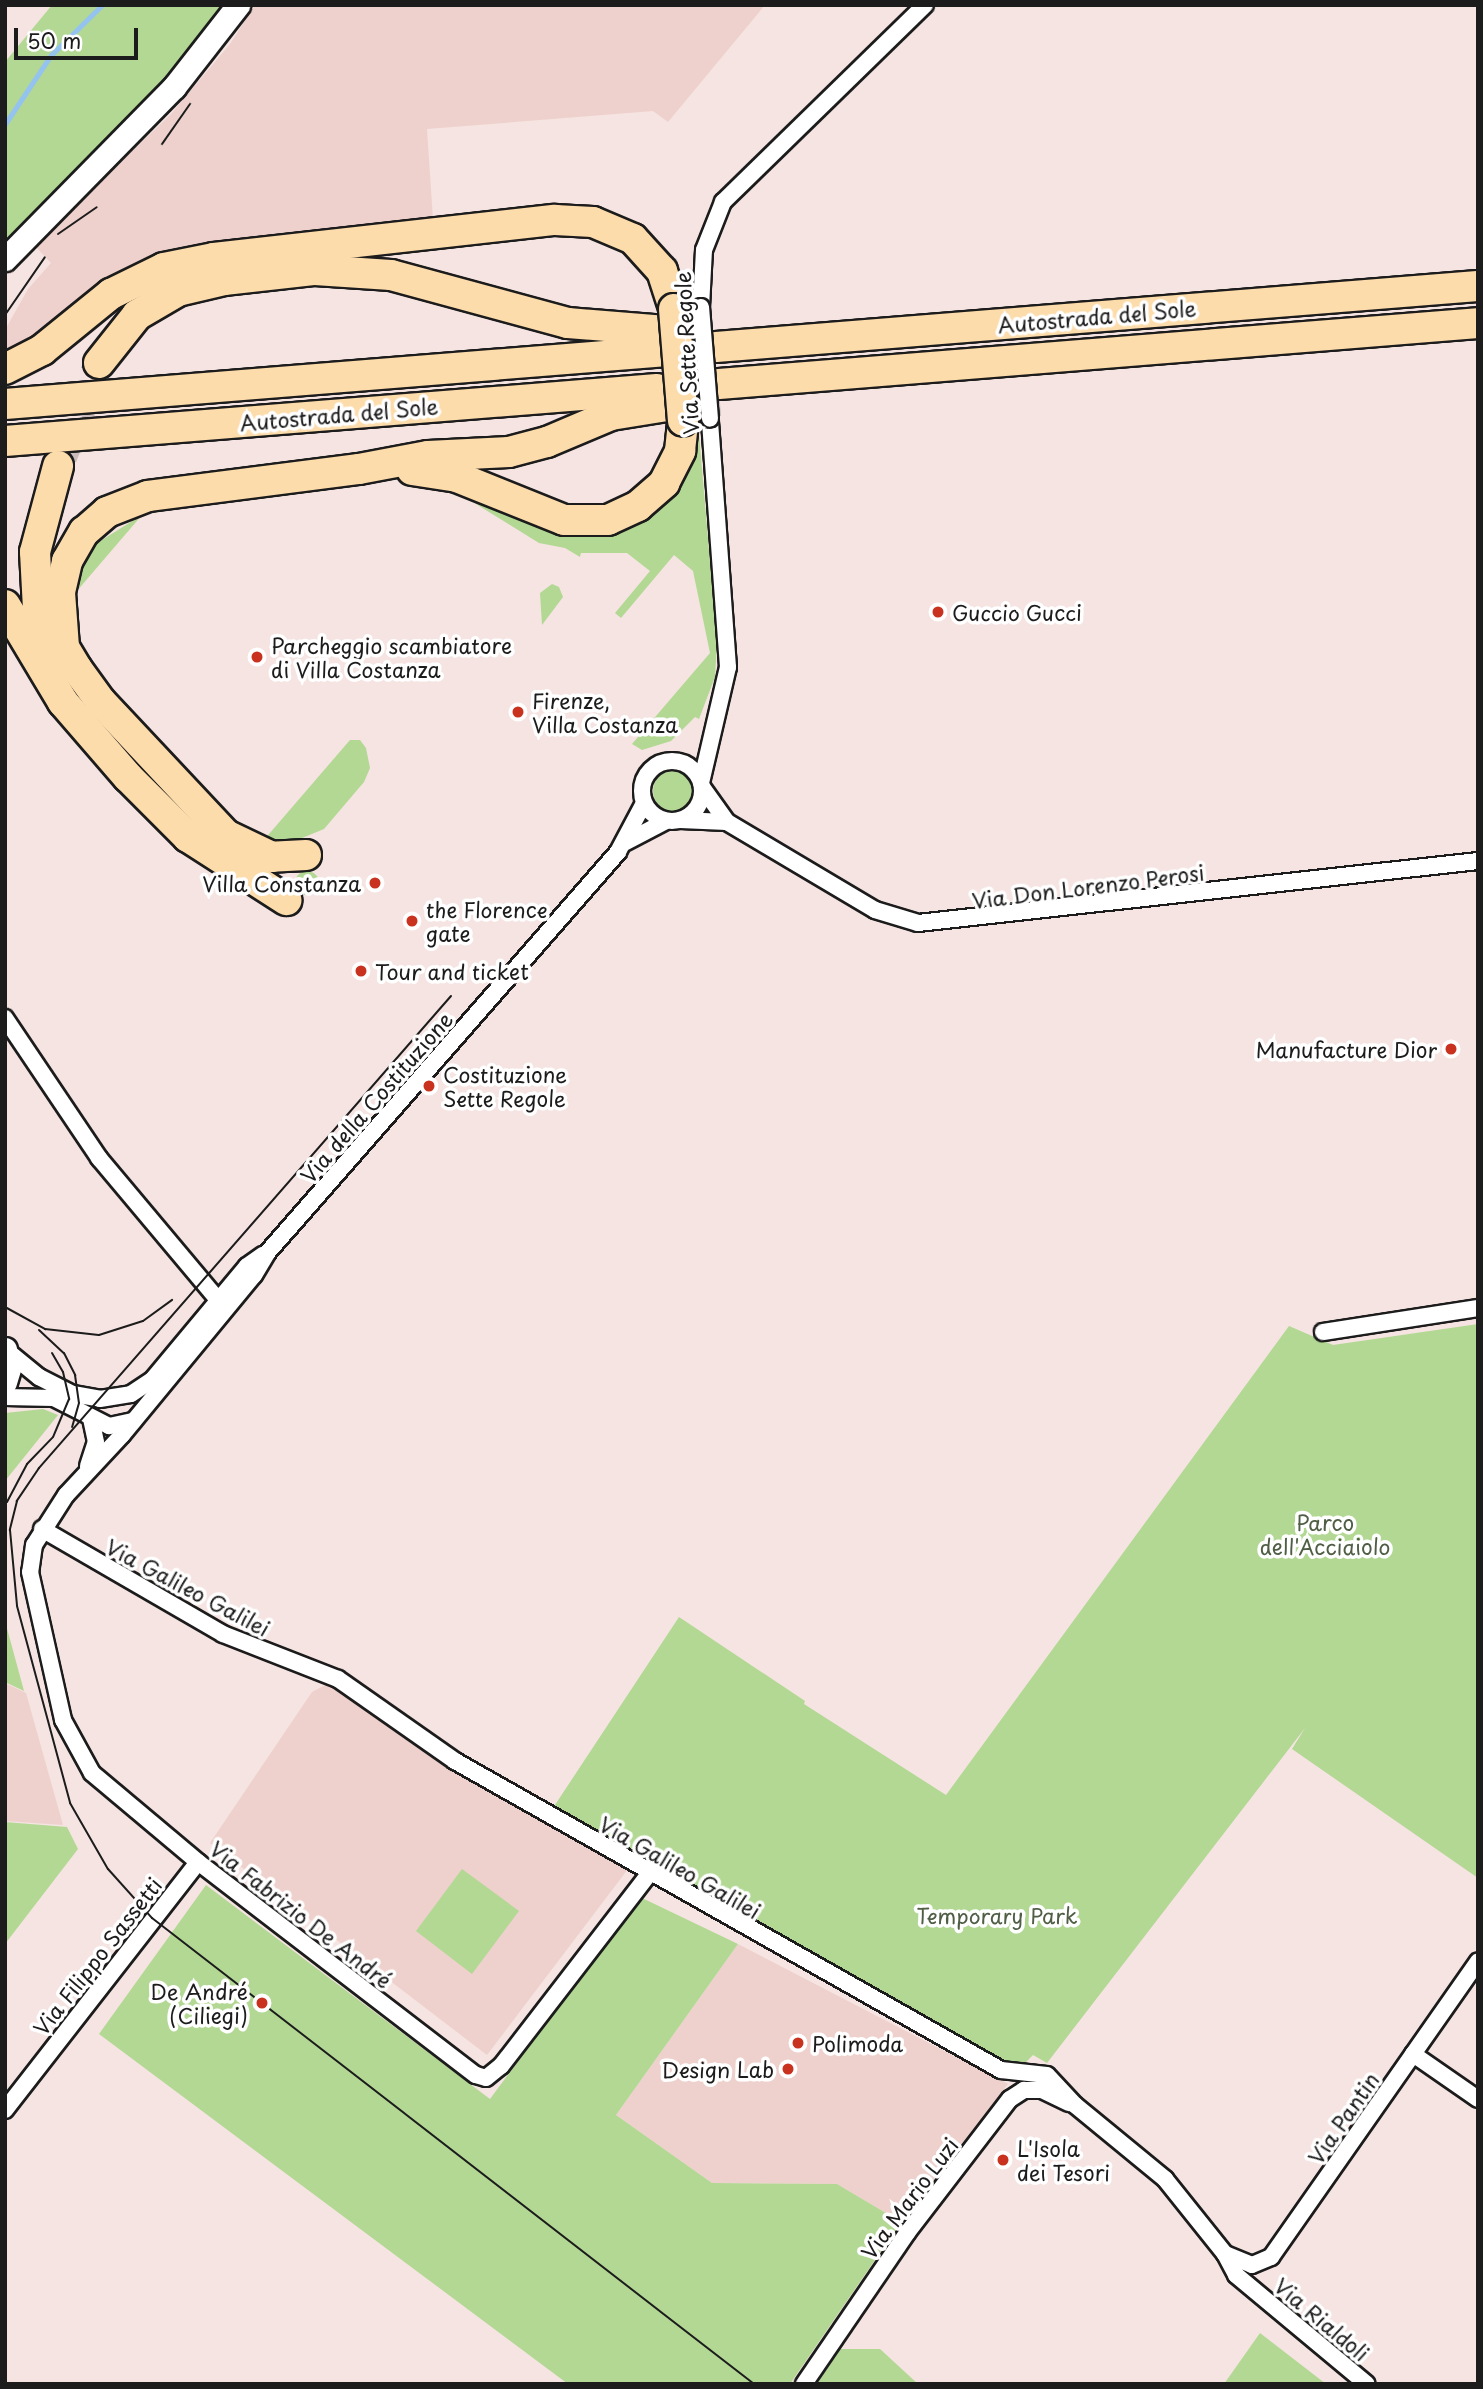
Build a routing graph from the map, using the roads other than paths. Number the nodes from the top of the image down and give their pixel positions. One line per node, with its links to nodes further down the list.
1 (238, 5): 3 (street)
2 (925, 5): 6 (street, Via Sette Regole)
3 (5, 259)
4 (1478, 286): 6 (highway, Autostrada del Sole)
5 (1478, 323): 9 (highway, Autostrada del Sole)
6 (690, 329): 7 (highway); 8 (highway); 9 (highway, bridge); 10 (highway, Autostrada del Sole)
7 (99, 363)
8 (9, 368)
9 (696, 403): 11 (highway, Autostrada del Sole); 13 (highway); 13 (highway); 16 (street, Via Sette Regole)
10 (5, 404)
11 (5, 441)
12 (58, 466): 15 (highway)
13 (359, 469): 21 (highway)
14 (5, 605): 15 (highway)
15 (128, 777): 23 (highway)
16 (701, 785): 17 (street); 18 (street, Via Sette Regole); 19 (street, Via Don Lorenzo Perosi)
17 (645, 803): 18 (street); 20 (street, Via della Costituzione)
18 (672, 820): 19 (street, Via Don Lorenzo Perosi); 20 (street, Via della Costituzione)
19 (727, 822): 22 (street, Via Don Lorenzo Perosi)
20 (626, 842): 25 (street, Via della Costituzione)
21 (306, 855)
22 (1478, 861)
23 (286, 900)
24 (5, 1018): 26 (street)
25 (268, 1252): 26 (street, Via della Costituzione); 33 (street, Via della Costituzione)
26 (218, 1300): 29 (street, Via della Costituzione)
27 (1478, 1308): 28 (street)
28 (1323, 1332)
29 (6, 1349): 30 (street)
30 (5, 1382)
31 (5, 1397): 32 (street)
32 (91, 1418): 33 (street); 34 (street)
33 (135, 1419): 34 (street, Via della Costituzione)
34 (85, 1473): 35 (street, Via della Costituzione)
35 (42, 1529): 36 (street, Via Fabrizio De André); 37 (street, Via Galileo Galilei)
36 (198, 1861): 37 (street, Via Fabrizio De André); 42 (street, Via Filippo Sassetti)
37 (649, 1874): 41 (street, Via Galileo Galilei)
38 (1478, 1961): 39 (street, Via Pantin)
39 (1413, 2054): 40 (street); 43 (street, Via Pantin)
40 (1478, 2099)
41 (1075, 2105): 43 (street, Via Galileo Galilei); 45 (street, Via Mario Luzi)
42 (5, 2110)
43 (1225, 2254): 44 (street, Via Galileo Galilei)
44 (1249, 2286): 46 (street, Via Rialdoli)
45 (804, 2384)
46 (1367, 2384)

